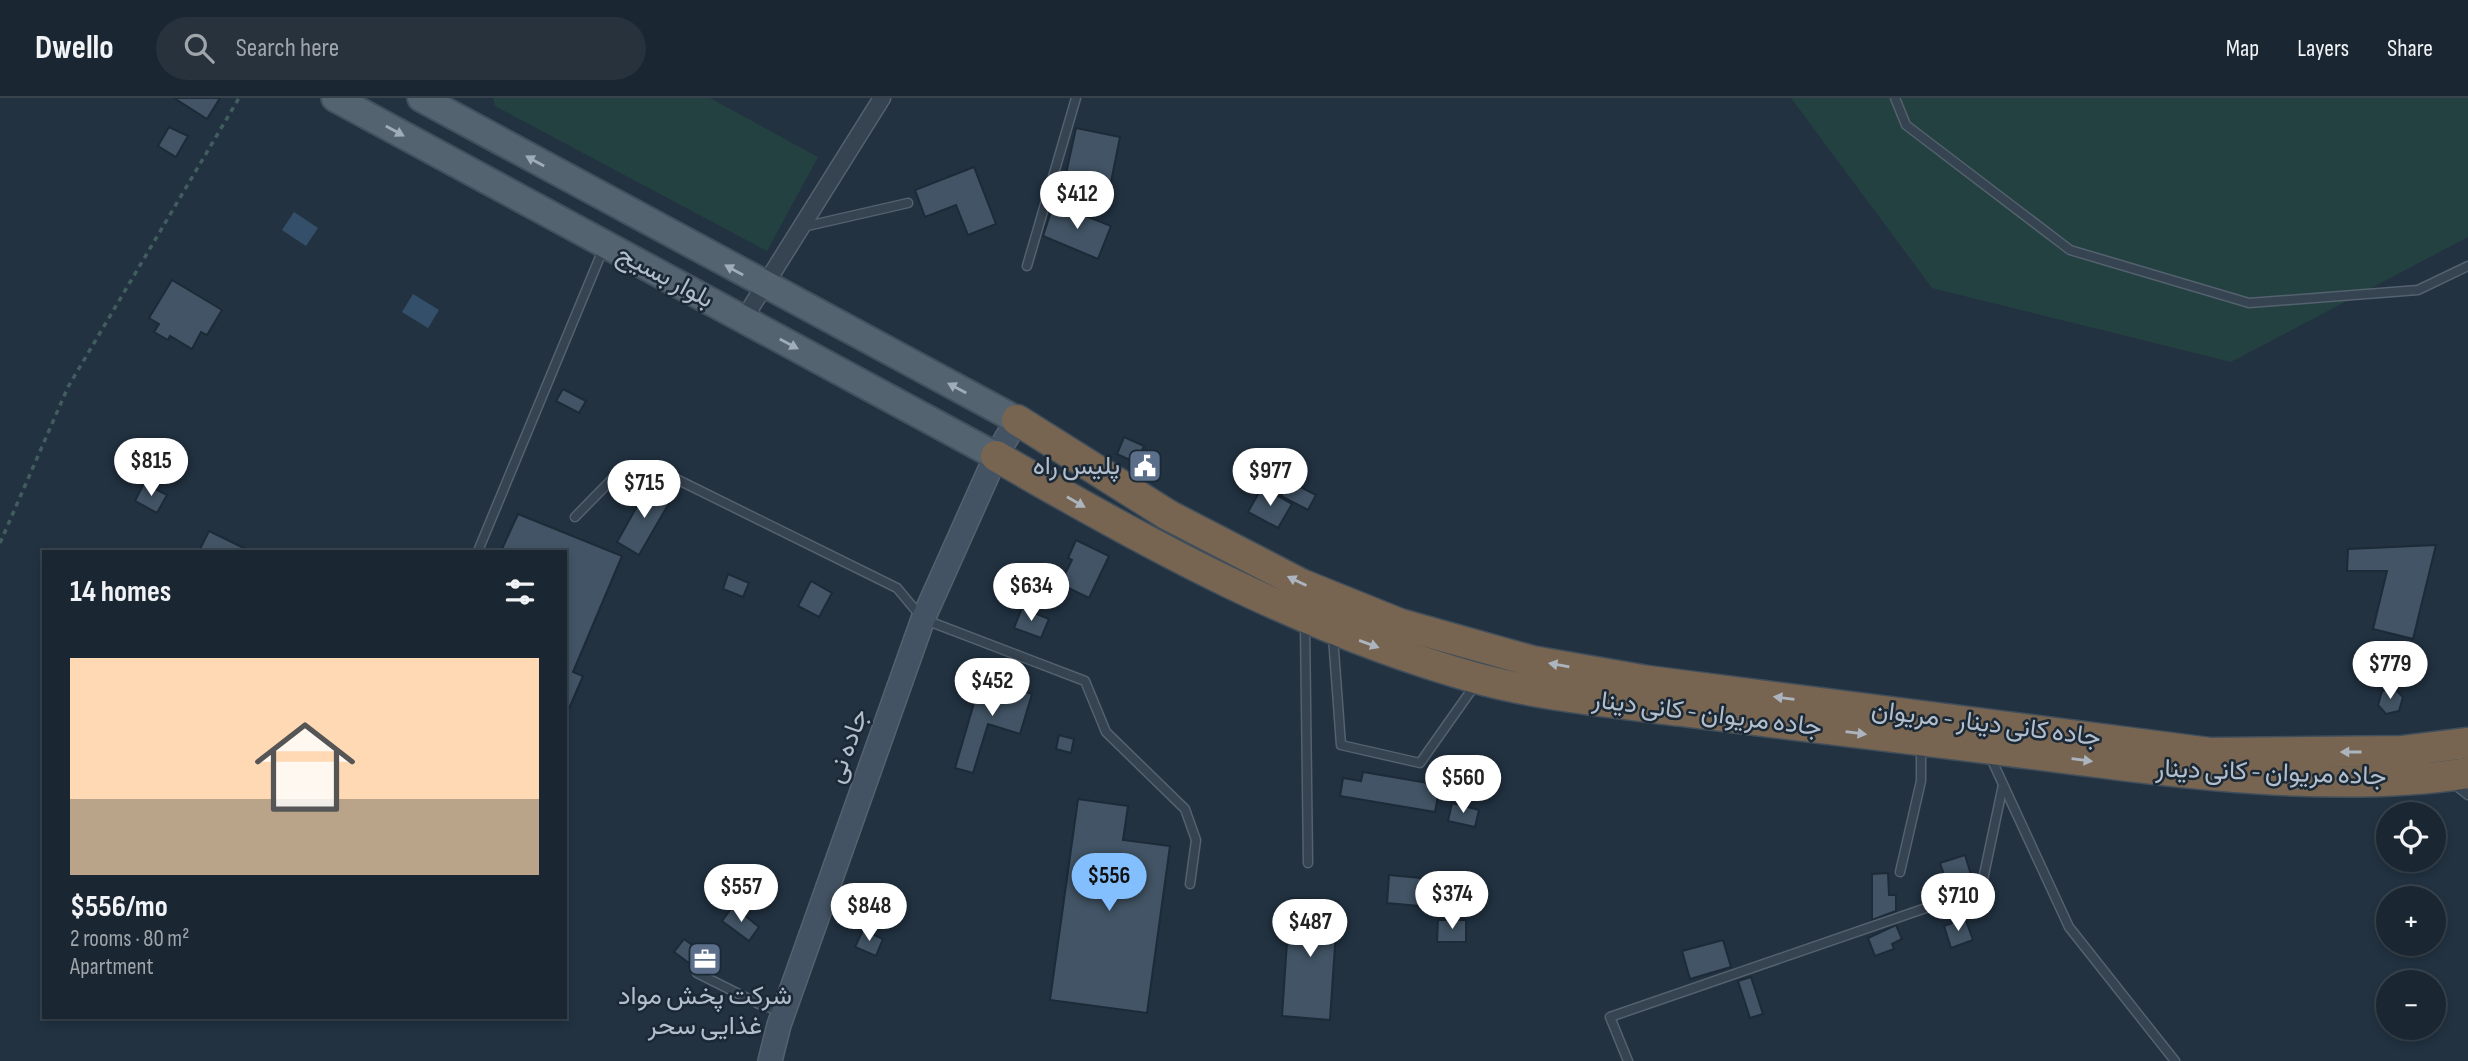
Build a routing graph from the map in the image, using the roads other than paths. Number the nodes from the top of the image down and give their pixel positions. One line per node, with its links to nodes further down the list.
1 (335, 98): 8 (main road, بلوار بسیج, one-way to 8)
2 (421, 98): 11 (main road, بلوار بسیج, one-way to 2)
3 (882, 98): 7 (street)
4 (1076, 98): 9 (lane)
5 (1895, 98): 10 (lane)
6 (908, 202): 7 (lane)
7 (800, 228): 11 (street)
8 (605, 245): 12 (main road, بلوار بسیج); 16 (lane)
9 (1027, 266)
10 (2468, 266)
11 (764, 286): 12 (street); 13 (main road, بلوار بسیج, one-way to 11)
12 (743, 320): 14 (main road, بلوار بسیج, one-way to 14)
13 (1017, 420): 14 (main road, جاده نی); 24 (highway, جاده کانی دینار - مریوان, one-way to 13)
14 (996, 456): 17 (highway, جاده مریوان - کانی دینار, one-way to 17); 18 (main road, جاده نی)
15 (575, 517): 18 (lane)
16 (478, 550)
17 (1305, 618): 19 (highway, جاده مریوان - کانی دینار); 27 (lane)
18 (923, 619): 29 (lane); 31 (main road, جاده نی)
19 (1332, 631): 20 (highway, جاده مریوان - کانی دینار, one-way to 20); 20 (lane)
20 (1479, 679): 21 (highway, جاده مریوان - کانی دینار, one-way to 21)
21 (1921, 741): 23 (highway, جاده مریوان - کانی دینار); 28 (lane)
22 (2468, 743): 24 (highway, جاده کانی دینار - مریوان)
23 (1986, 748): 24 (highway, جاده مریوان - کانی دینار, one-way to 24); 25 (lane)
24 (2431, 765): 26 (lane)
25 (2003, 785): 33 (lane); 34 (lane)
26 (2468, 795)
27 (1308, 863)
28 (1900, 872)
29 (1190, 884)
30 (696, 973): 31 (lane)
31 (784, 1013): 32 (main road, جاده نی)
32 (771, 1061)
33 (1628, 1061)
34 (2175, 1061)

